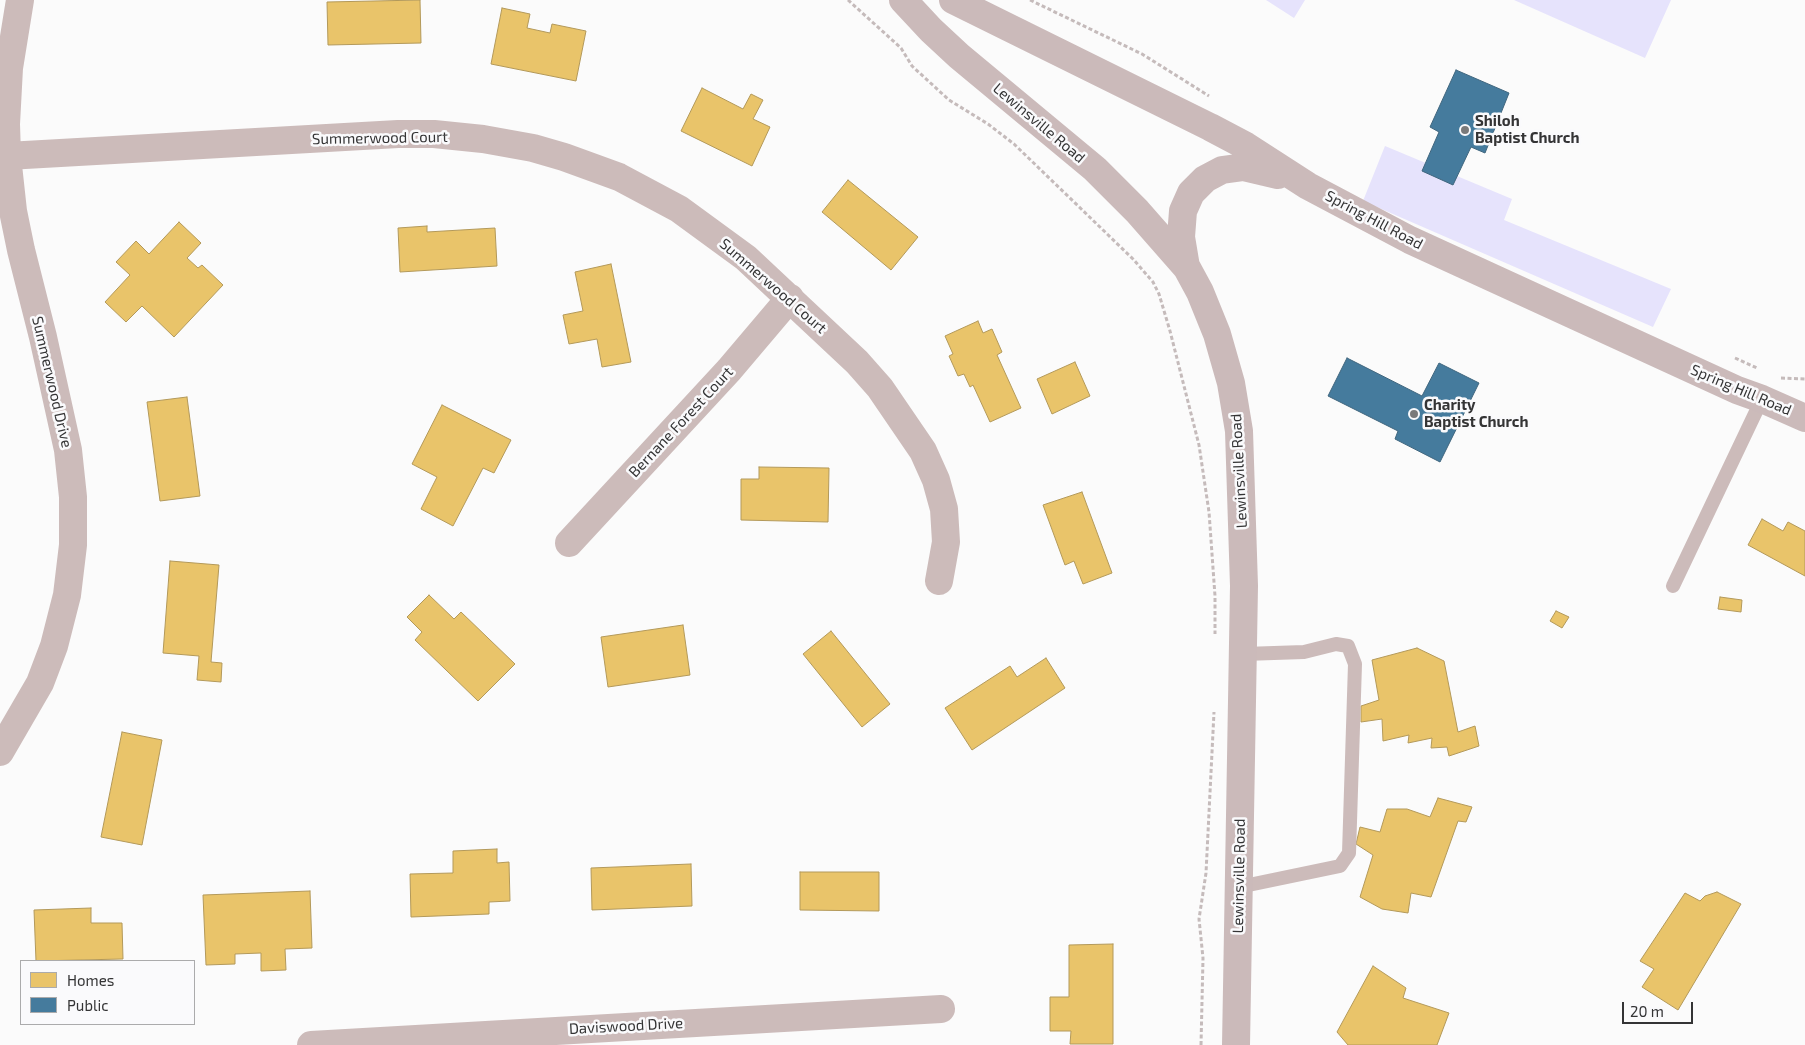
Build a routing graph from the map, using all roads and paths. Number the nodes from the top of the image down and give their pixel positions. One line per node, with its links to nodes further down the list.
1 (20, 0): 9 (street, Summerwood Drive)
2 (848, 0): 21 (path)
3 (903, 0): 11 (main road, Lewinsville Road)
4 (954, 0): 7 (main road, Spring Hill Road)
5 (980, 0): 7 (main road)
6 (1030, 0): 8 (path)
7 (1048, 46): 10 (main road, Spring Hill Road)
8 (1216, 101)
9 (7, 156): 12 (street, Summerwood Court); 24 (street, Summerwood Drive)
10 (1308, 186): 11 (main road); 16 (main road, Spring Hill Road)
11 (1187, 268): 22 (main road, Lewinsville Road)
12 (790, 298): 18 (street, Bernane Forest Court); 19 (street, Summerwood Court)
13 (1731, 357): 14 (path)
14 (1760, 369)
15 (1805, 380): 16 (path)
16 (1770, 388): 17 (main road, Spring Hill Road); 20 (lane)
17 (1805, 418)
18 (569, 543)
19 (938, 581)
20 (1672, 586)
21 (1215, 635)
22 (1244, 654): 25 (main road, Lewinsville Road); 25 (lane)
23 (1215, 703): 28 (path)
24 (0, 752)
25 (1239, 886): 29 (main road, Lewinsville Road)
26 (941, 1008): 27 (street, Daviswood Drive)
27 (311, 1045)
28 (1201, 1045)
29 (1236, 1045)

